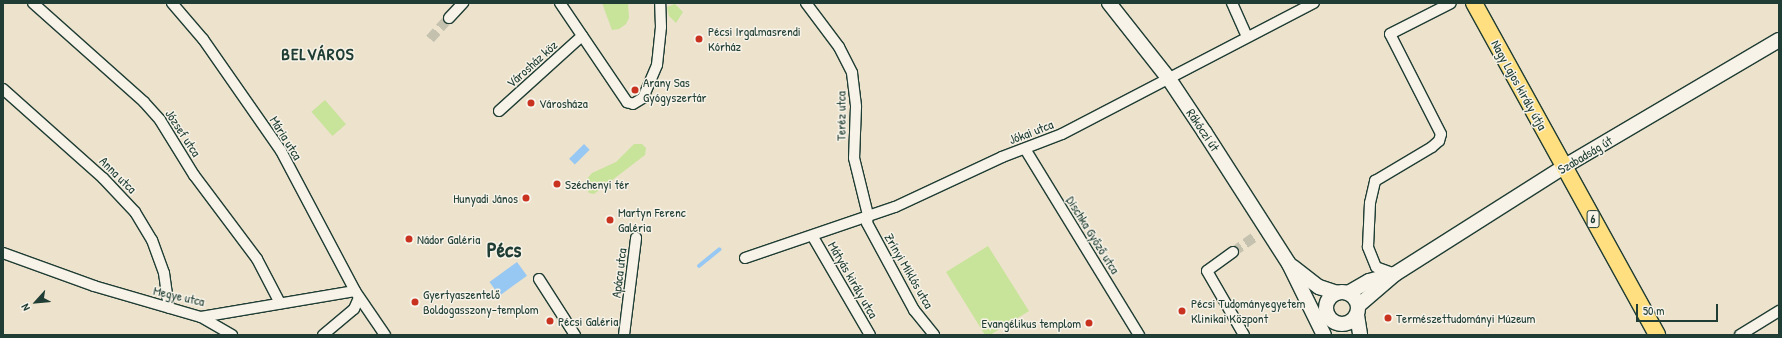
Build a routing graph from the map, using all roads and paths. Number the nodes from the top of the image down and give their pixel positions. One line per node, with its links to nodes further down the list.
1 (33, 3): 33 (street, József utca)
2 (172, 3): 32 (street, Mária utca)
3 (463, 3): 12 (street)
4 (560, 3): 13 (street)
5 (660, 3): 13 (street)
6 (806, 3): 21 (street, Teréz utca)
7 (1109, 3): 16 (street, Rákóczi út)
8 (1232, 3): 14 (street)
9 (1314, 3): 14 (street, Jókai utca)
10 (1451, 3): 28 (street)
11 (1474, 3): 20 (main road, Nagy Lajos király útja / 6)
12 (449, 18)
13 (582, 36): 18 (street, Városház köz)
14 (1247, 37): 16 (street, Jókai utca)
15 (1779, 40): 20 (street, Szabadság út)
16 (1169, 79): 19 (street, Jókai utca); 27 (street, Rákóczi út)
17 (3, 89): 34 (street, Anna utca)
18 (499, 111)
19 (1025, 149): 21 (street, Jókai utca); 47 (street, Dischka Győző utca)
20 (1565, 166): 28 (street, Szabadság út); 51 (main road, 6)
21 (868, 217): 22 (street, Jókai utca); 46 (street, Zrínyi Miklós utca)
22 (813, 237): 26 (street, Jókai utca); 45 (street, Mátyás király utca)
23 (636, 238): 44 (street, Apáca utca)
24 (1233, 252): 48 (street)
25 (3, 253): 34 (street, Megye utca)
26 (745, 258)
27 (1289, 264): 29 (street, Rákóczi út); 31 (street, Rákóczi út)
28 (1395, 274): 31 (street, Szabadság út); 36 (street, Szabadság út)
29 (1297, 278): 35 (street, Rákóczi út); 49 (street, Rákóczi út)
30 (539, 279): 43 (street)
31 (1343, 293): 35 (street); 36 (street)
32 (357, 295): 33 (street, Megye utca); 41 (street); 42 (street)
33 (280, 303): 38 (street, Megye utca)
34 (169, 308): 38 (street, Megye utca)
35 (1326, 309): 39 (street)
36 (1358, 310): 39 (street); 50 (street)
37 (1779, 311): 52 (street)
38 (201, 317): 40 (street)
39 (1340, 330)
40 (232, 335)
41 (323, 335)
42 (385, 335)
43 (575, 335)
44 (624, 335)
45 (870, 335)
46 (934, 335)
47 (1139, 335)
48 (1244, 335)
49 (1324, 335)
50 (1360, 335)
51 (1657, 335)
52 (1740, 335)

